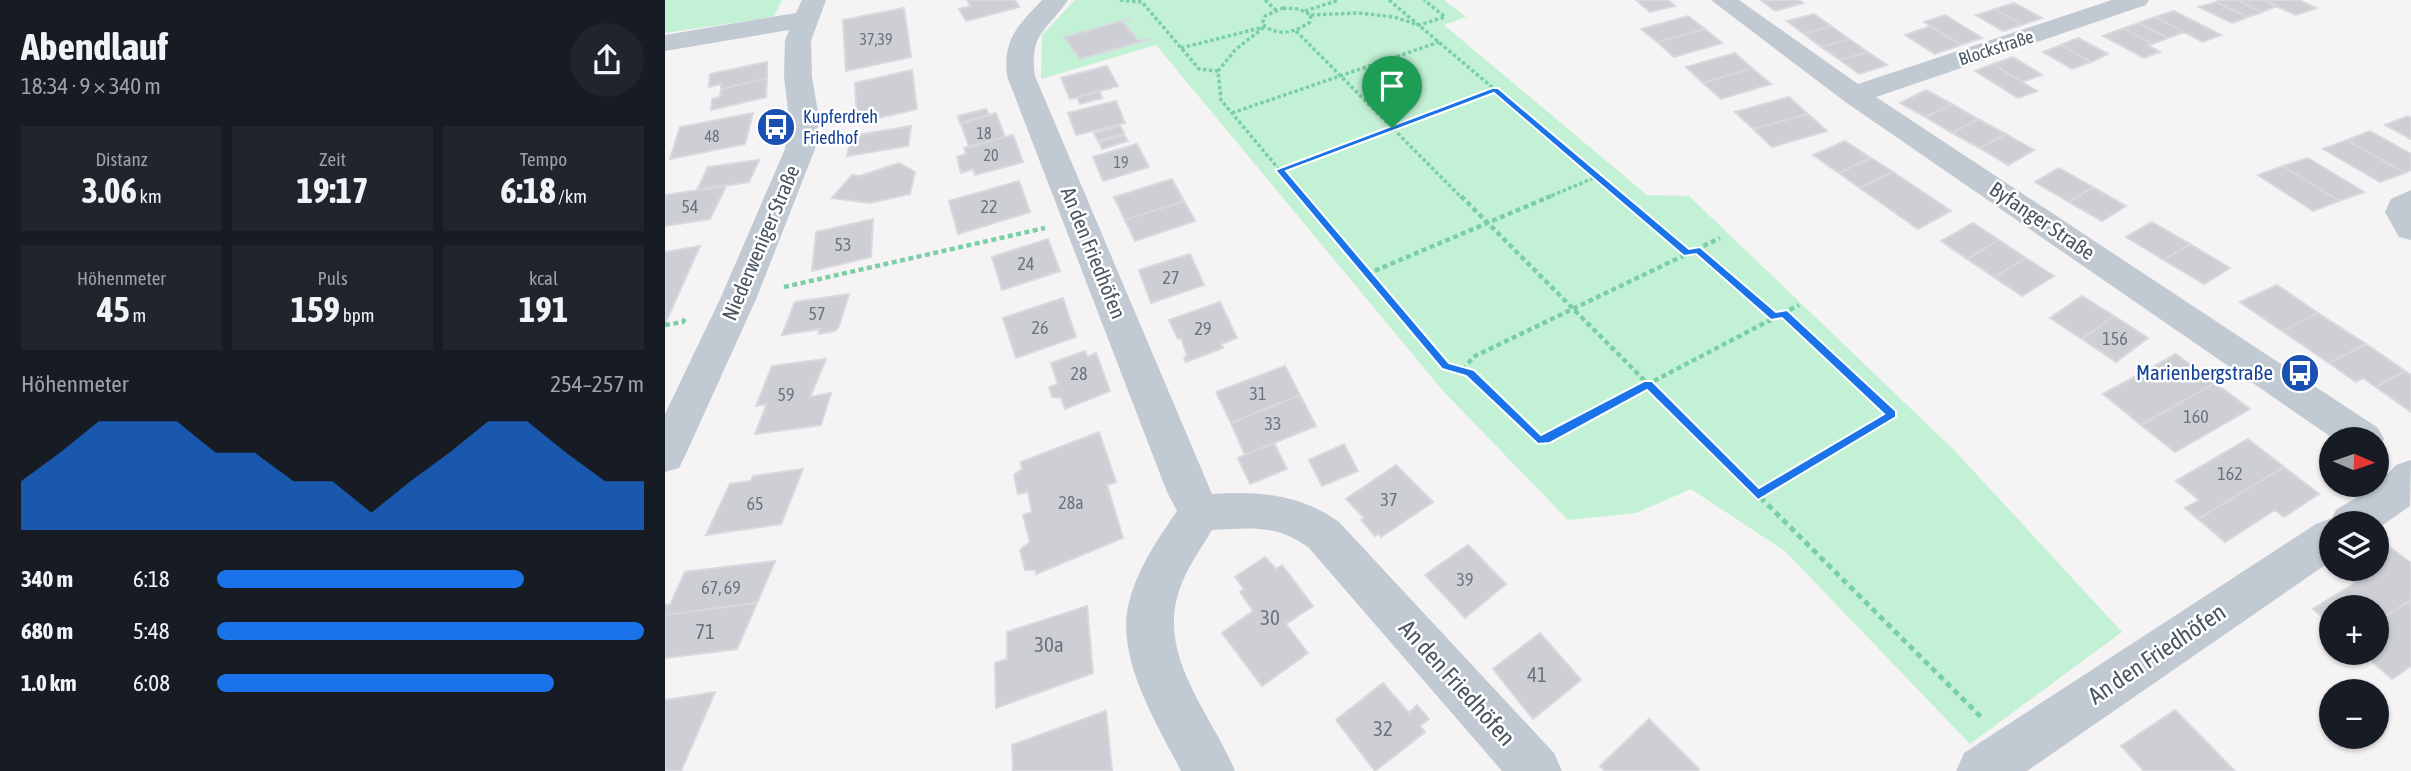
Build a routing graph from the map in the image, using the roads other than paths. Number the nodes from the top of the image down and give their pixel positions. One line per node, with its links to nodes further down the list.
1 (1056, 0): 14 (street, An den Friedhöfen)
2 (1723, 0): 6 (street, Byfanger Straße)
3 (2137, 0): 6 (street, Blockstraße)
4 (810, 9): 5 (street, Niederweniger Straße); 10 (street, Niederweniger Straße)
5 (665, 43)
6 (1854, 95): 9 (street, Byfanger Straße)
7 (2411, 200): 8 (street)
8 (2411, 229)
9 (2346, 427)
10 (665, 456)
11 (2389, 458): 12 (street)
12 (2411, 475): 13 (street)
13 (2369, 511)
14 (1201, 513): 17 (street); 18 (street, An den Friedhöfen)
15 (2319, 545): 16 (street, An den Friedhöfen)
16 (1998, 761)
17 (1209, 771)
18 (1536, 771)

